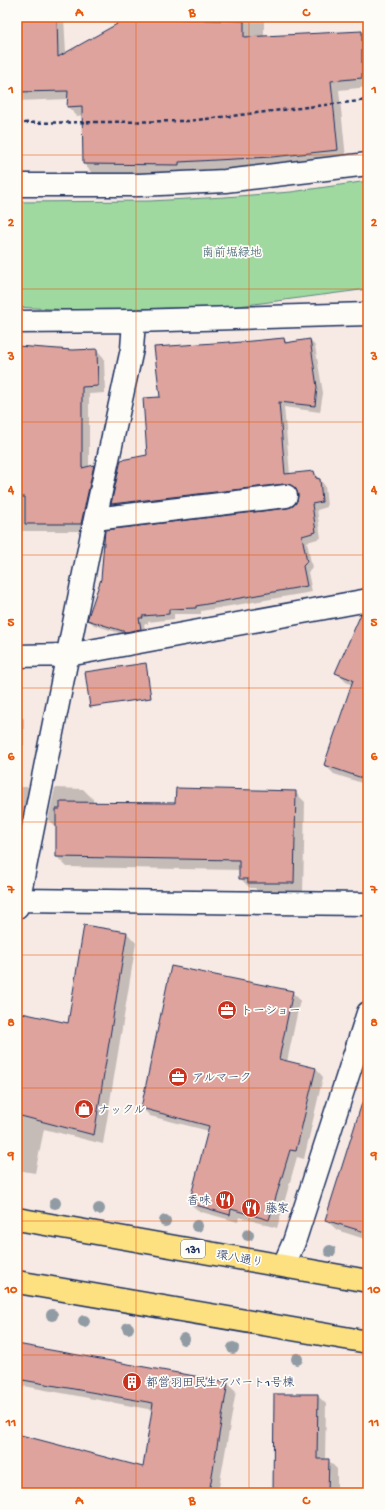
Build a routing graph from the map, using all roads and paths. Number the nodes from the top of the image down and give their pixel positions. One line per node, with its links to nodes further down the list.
1 (368, 100): 2 (path)
2 (17, 123)
3 (368, 164): 4 (street)
4 (17, 185)
5 (368, 314): 6 (street)
6 (134, 321): 7 (street); 9 (street)
7 (17, 322)
8 (286, 496): 9 (street)
9 (95, 519): 11 (street)
10 (368, 600): 11 (street)
11 (68, 655): 12 (street); 13 (street)
12 (17, 656)
13 (18, 902): 14 (street)
14 (368, 904)
15 (368, 1013): 17 (street)
16 (17, 1219): 17 (highway, 環八通り / 131)
17 (284, 1265): 18 (highway, 環八通り / 131)
18 (368, 1280)
19 (17, 1282): 20 (highway)
20 (368, 1342)

